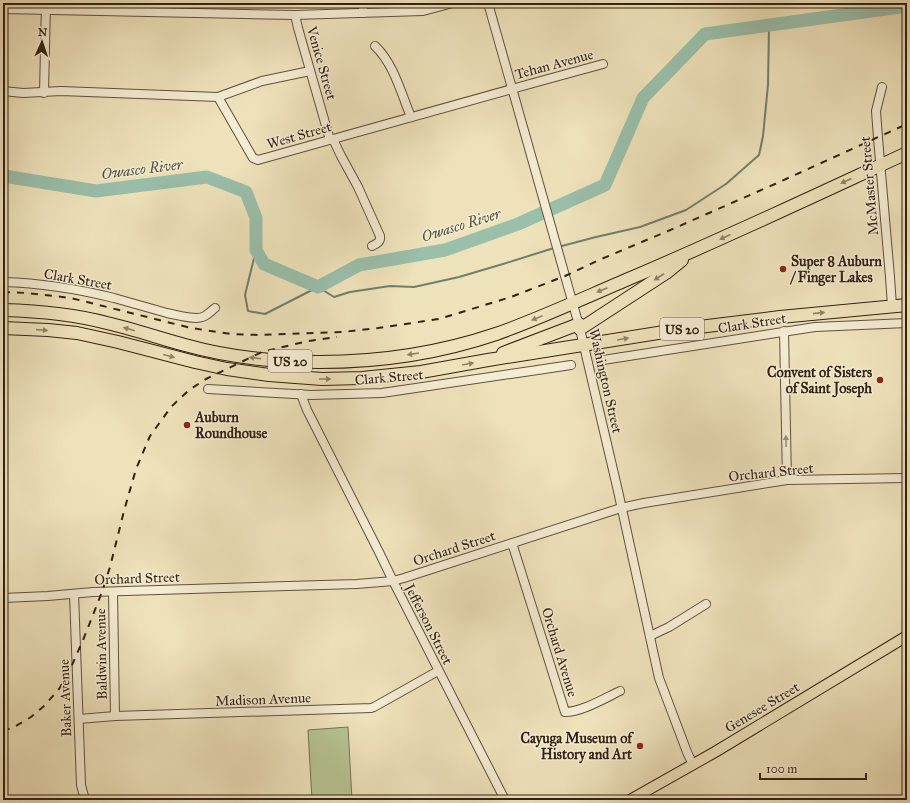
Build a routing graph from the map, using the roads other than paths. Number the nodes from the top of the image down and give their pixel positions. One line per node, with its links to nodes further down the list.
1 (363, 3): 6 (street)
2 (453, 3): 6 (street)
3 (488, 3): 12 (street, Washington Street)
4 (45, 7): 5 (street); 7 (street); 14 (street)
5 (3, 9)
6 (363, 13): 7 (street)
7 (295, 16): 10 (street, Venice Street)
8 (375, 46): 16 (street)
9 (603, 64): 12 (street, Tehan Avenue)
10 (310, 71): 15 (street); 17 (street, Venice Street)
11 (882, 87): 19 (street, McMaster Street)
12 (512, 90): 16 (street, West Street); 23 (street, Washington Street)
13 (3, 91): 14 (street)
14 (44, 93): 15 (street)
15 (218, 97): 17 (street, West Street)
16 (411, 117): 17 (street, West Street)
17 (332, 139): 20 (street, Venice Street)
18 (907, 153): 19 (highway, US 20)
19 (880, 165): 21 (highway, US 20, one-way to 21); 25 (street, McMaster Street)
20 (372, 246)
21 (690, 253): 23 (highway, US 20, one-way to 23); 29 (highway, one-way to 29)
22 (3, 282): 26 (street, Clark Street)
23 (573, 302): 27 (highway, US 20, one-way to 27); 29 (street, Washington Street)
24 (907, 305): 25 (highway, US 20)
25 (892, 306): 32 (highway, US 20, one-way to 25)
26 (215, 308)
27 (3, 310)
28 (907, 323): 31 (street, Clark Street)
29 (580, 327): 32 (street, Washington Street); 33 (highway)
30 (3, 328): 33 (highway, US 20, one-way to 33)
31 (784, 331): 34 (street, Clark Street); 39 (street, one-way to 31)
32 (584, 345): 33 (highway, US 20); 40 (street, Washington Street)
33 (488, 360)
34 (603, 360)
35 (571, 365): 37 (street, Clark Street)
36 (208, 389): 37 (street, Clark Street)
37 (301, 394): 42 (street, Jefferson Street)
38 (907, 478): 39 (street, Orchard Street)
39 (787, 480): 40 (street, Orchard Street)
40 (621, 508): 41 (street, Orchard Street); 47 (street, Washington Street)
41 (512, 543): 42 (street, Orchard Street); 50 (street, Orchard Avenue)
42 (393, 581): 43 (street, Orchard Street); 49 (street, Jefferson Street)
43 (113, 592): 44 (street, Orchard Street); 51 (street, Baldwin Avenue)
44 (74, 594): 45 (street, Orchard Street); 52 (street, Baker Avenue)
45 (3, 598)
46 (706, 604): 47 (street)
47 (650, 636): 53 (street, Washington Street)
48 (907, 637): 53 (main road, Genesee Street)
49 (438, 671): 51 (street, Madison Avenue); 55 (street, Jefferson Street)
50 (620, 690)
51 (115, 716): 52 (street, Madison Avenue)
52 (79, 718): 54 (street, Baker Avenue)
53 (693, 765): 56 (main road, Genesee Street)
54 (85, 800)
55 (505, 800)
56 (630, 800)

